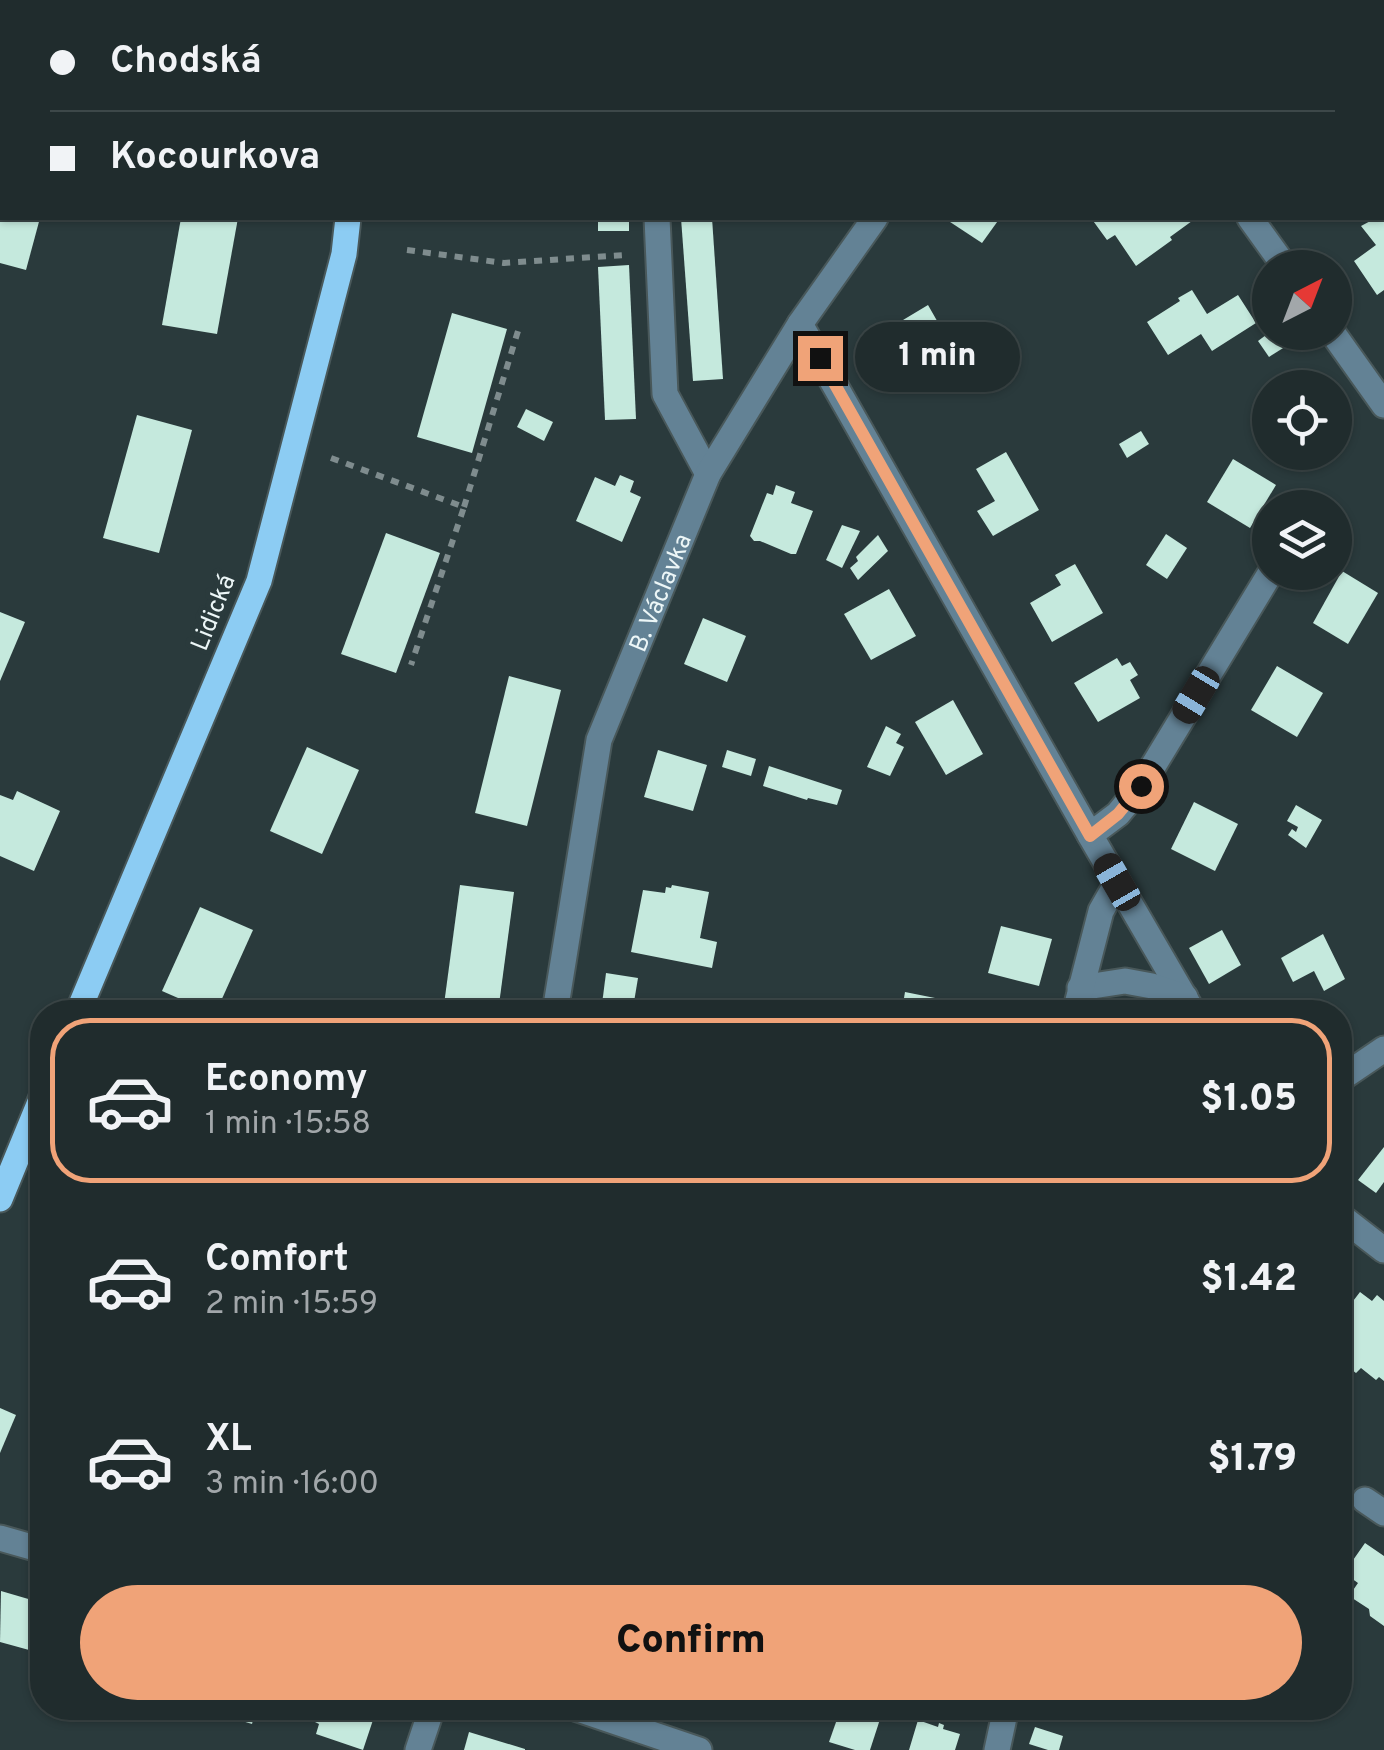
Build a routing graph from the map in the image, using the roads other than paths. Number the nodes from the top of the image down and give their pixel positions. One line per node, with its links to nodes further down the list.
1 (348, 220): 13 (main road, Lidická)
2 (657, 220): 9 (street)
3 (874, 220): 6 (street, B. Václavka)
4 (1251, 220): 5 (street)
5 (1273, 250)
6 (800, 324): 9 (street, B. Václavka); 11 (street)
7 (1345, 350): 8 (street)
8 (1384, 405)
9 (708, 474): 14 (street, B. Václavka)
10 (1260, 590): 11 (street)
11 (1090, 836): 12 (street)
12 (1117, 882): 15 (street); 17 (street)
13 (83, 1000)
14 (557, 1000)
15 (1078, 1000): 16 (street)
16 (1176, 1000)
17 (1186, 1000)
18 (1384, 1049): 19 (street)
19 (1352, 1072)
20 (30, 1126): 21 (main road)
21 (0, 1199)
22 (1352, 1225): 23 (street)
23 (1384, 1250)
24 (0, 1538): 25 (street)
25 (30, 1547)
26 (428, 1720): 29 (street)
27 (610, 1720): 30 (street)
28 (1004, 1720): 31 (street)
29 (418, 1750)
30 (699, 1750)
31 (998, 1750)

